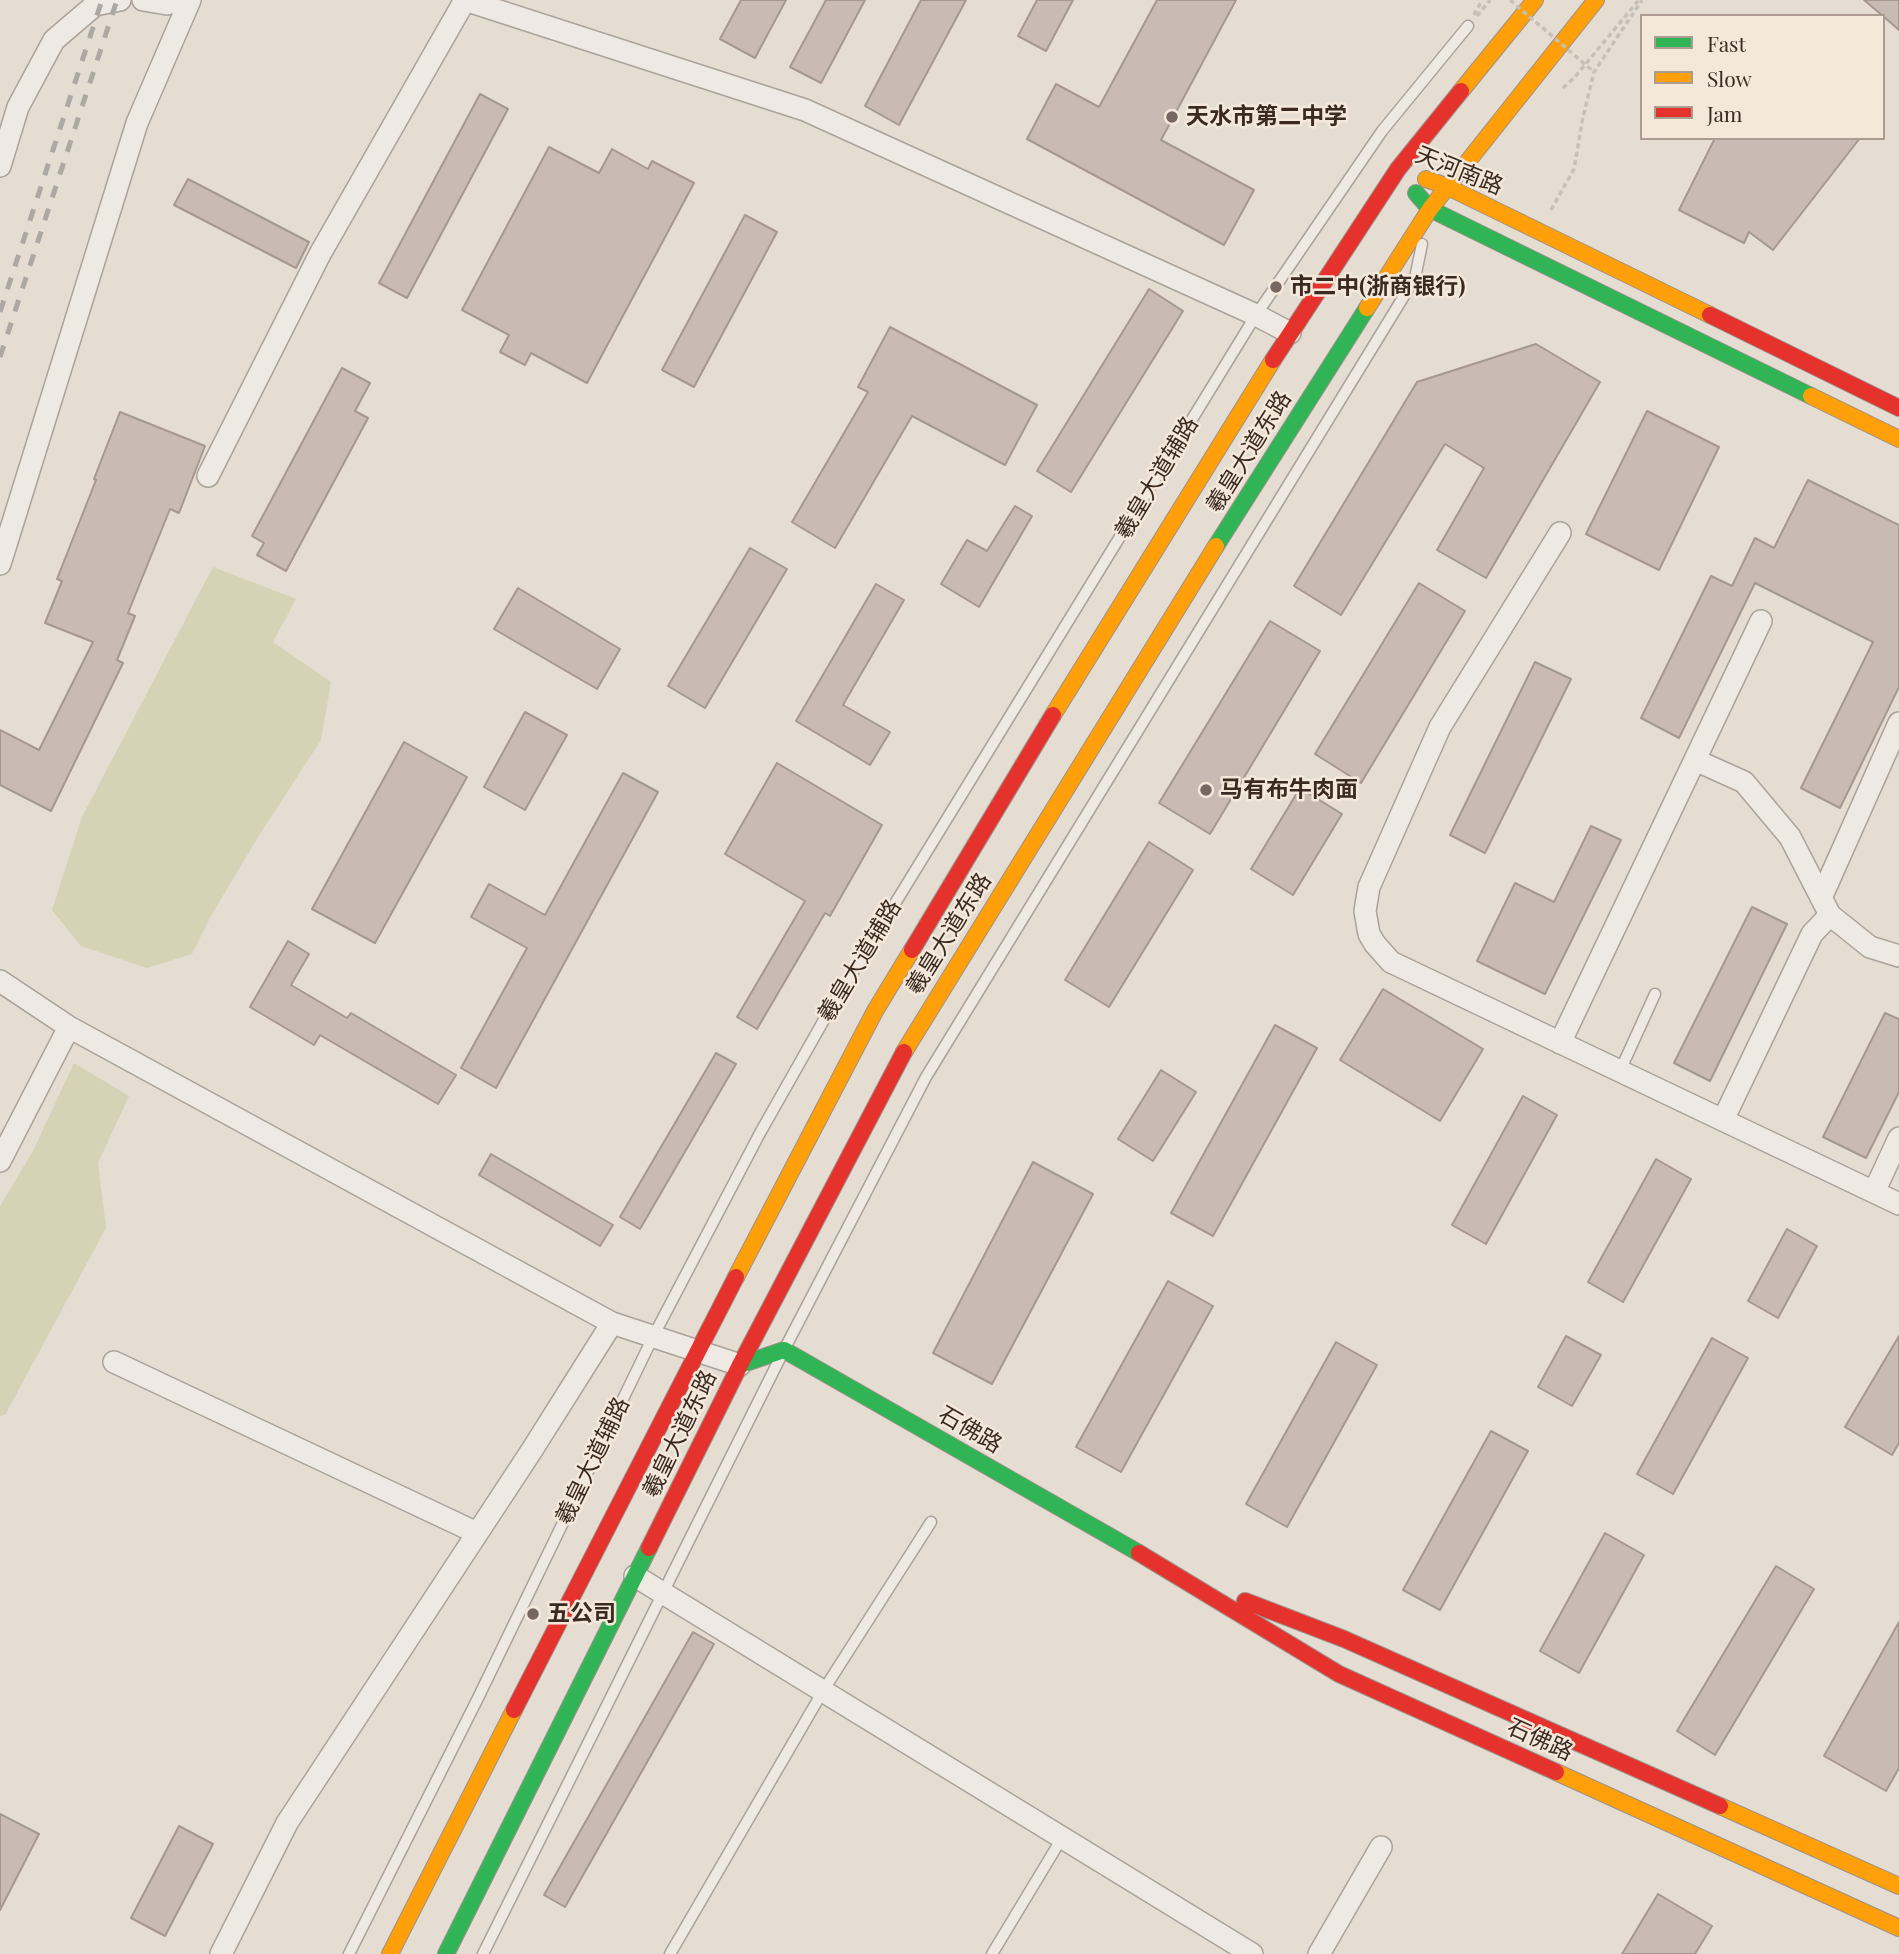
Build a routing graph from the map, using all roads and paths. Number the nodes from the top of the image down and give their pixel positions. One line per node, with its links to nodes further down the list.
1 (120, 0): 12 (street)
2 (144, 0): 3 (street)
3 (178, 0)
4 (190, 0): 23 (street)
5 (465, 0): 17 (street); 21 (street)
6 (1510, 0): 11 (path, bridge)
7 (1535, 0): 13 (main road, 羲皇大道东路)
8 (1596, 0): 14 (main road, 羲皇大道东路)
9 (1642, 0): 11 (path)
10 (1468, 26): 17 (lane, 羲皇大道辅路)
11 (1594, 72): 16 (path)
12 (0, 166)
13 (1398, 170): 14 (main road, 天河南路); 15 (main road, 天河南路); 18 (main road, 羲皇大道东路)
14 (1446, 186): 15 (main road, 羲皇大道东路); 16 (main road, 天河南路)
15 (1430, 209): 20 (main road, 天河南路); 42 (lane); 44 (main road, 羲皇大道东路)
16 (1540, 232): 19 (main road, 天河南路)
17 (1256, 315): 18 (street); 40 (lane, 羲皇大道辅路)
18 (1290, 333): 41 (main road, 羲皇大道东路)
19 (1899, 408)
20 (1899, 439)
21 (208, 476)
22 (1560, 533): 32 (street)
23 (0, 564)
24 (1761, 621): 26 (street)
25 (1899, 723): 27 (street)
26 (1695, 760): 27 (street); 32 (street)
27 (1825, 906): 28 (street); 34 (street)
28 (1899, 956)
29 (0, 981): 31 (street)
30 (1656, 994): 33 (lane)
31 (69, 1027): 36 (street); 39 (street)
32 (1560, 1043): 33 (street)
33 (1620, 1071): 34 (street)
34 (1723, 1120): 37 (street)
35 (1899, 1138): 37 (street)
36 (0, 1161)
37 (1874, 1192): 38 (street)
38 (1899, 1205)
39 (612, 1323): 40 (street); 46 (street)
40 (654, 1335): 41 (street); 58 (lane, 羲皇大道辅路)
41 (697, 1350): 44 (street); 59 (main road, 羲皇大道东路)
42 (784, 1350): 44 (main road); 47 (main road, 石佛路); 49 (lane)
43 (114, 1362): 46 (street)
44 (740, 1364): 48 (main road, 羲皇大道东路)
45 (931, 1522): 50 (lane)
46 (477, 1533): 55 (street)
47 (1173, 1573): 53 (main road, 石佛路); 53 (main road, 石佛路)
48 (635, 1576): 49 (street); 60 (main road, 羲皇大道东路)
49 (663, 1593): 50 (street); 61 (lane)
50 (823, 1691): 51 (street); 62 (lane)
51 (1062, 1838): 63 (lane); 64 (street)
52 (1381, 1847): 65 (street)
53 (1887, 1892): 54 (main road, 石佛路)
54 (1899, 1928)
55 (230, 1934): 56 (street); 57 (street)
56 (206, 1954)
57 (221, 1954)
58 (349, 1954)
59 (390, 1954)
60 (446, 1954)
61 (483, 1954)
62 (670, 1954)
63 (992, 1954)
64 (1252, 1954)
65 (1319, 1954)

